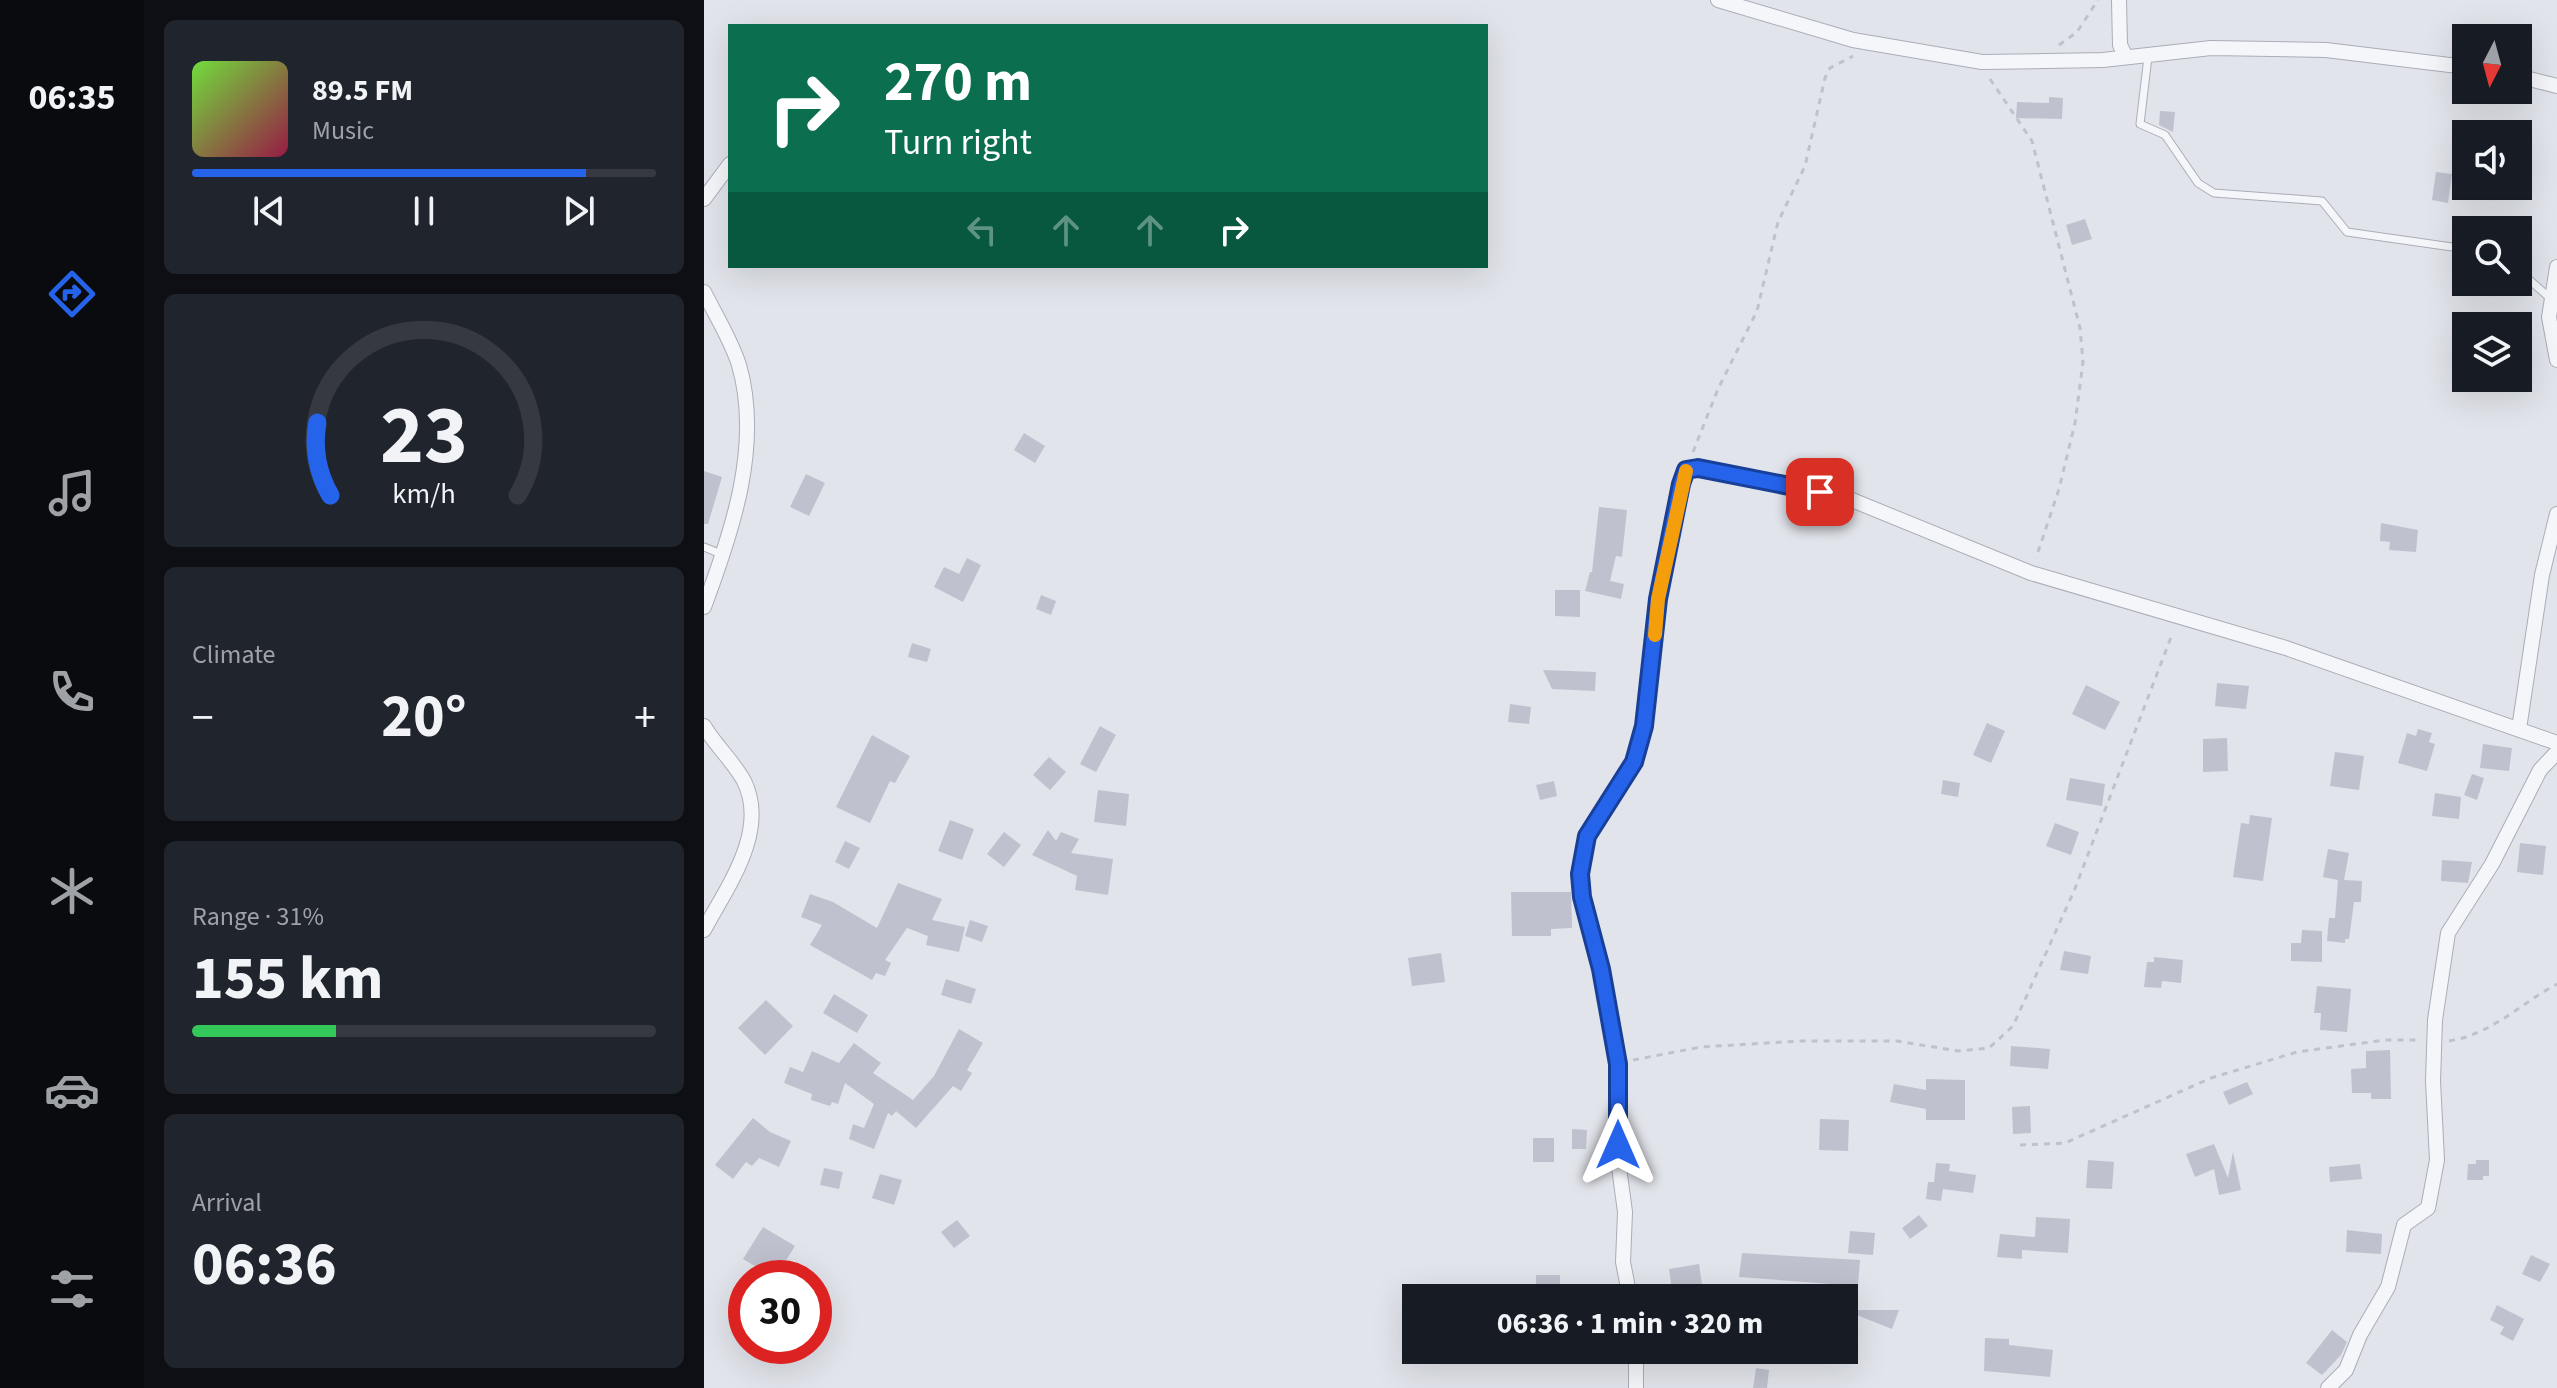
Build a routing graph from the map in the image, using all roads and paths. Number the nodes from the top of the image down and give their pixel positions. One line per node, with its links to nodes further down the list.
1 (1718, 0): 4 (street)
2 (2098, 0): 8 (path)
3 (2119, 0): 5 (street)
4 (1878, 45): 7 (street); 20 (path)
5 (2126, 57): 6 (street); 8 (street)
6 (2148, 57): 9 (street); 14 (lane)
7 (1982, 62): 8 (street); 24 (path)
8 (2037, 63)
9 (2452, 65)
10 (2532, 80): 11 (street)
11 (2557, 86)
12 (728, 167): 13 (street)
13 (704, 199)
14 (2452, 247)
15 (2557, 267): 18 (street)
16 (2532, 282): 18 (lane)
17 (704, 292): 23 (street)
18 (2550, 298): 19 (street)
19 (2557, 360)
20 (1686, 470): 24 (street); 34 (street)
21 (2557, 514): 28 (street)
22 (704, 547): 23 (lane)
23 (721, 554): 25 (street)
24 (2031, 573): 26 (street)
25 (704, 607)
26 (2178, 616): 28 (street); 34 (path)
27 (704, 726): 31 (street)
28 (2519, 729): 29 (street)
29 (2557, 743)
30 (2557, 752): 33 (street)
31 (704, 930)
32 (2557, 984): 33 (path)
33 (2434, 1040): 35 (path); 39 (street)
34 (1618, 1064): 36 (street)
35 (2020, 1145)
36 (1627, 1284)
37 (1636, 1364): 38 (street)
38 (1636, 1388)
39 (2328, 1388)

